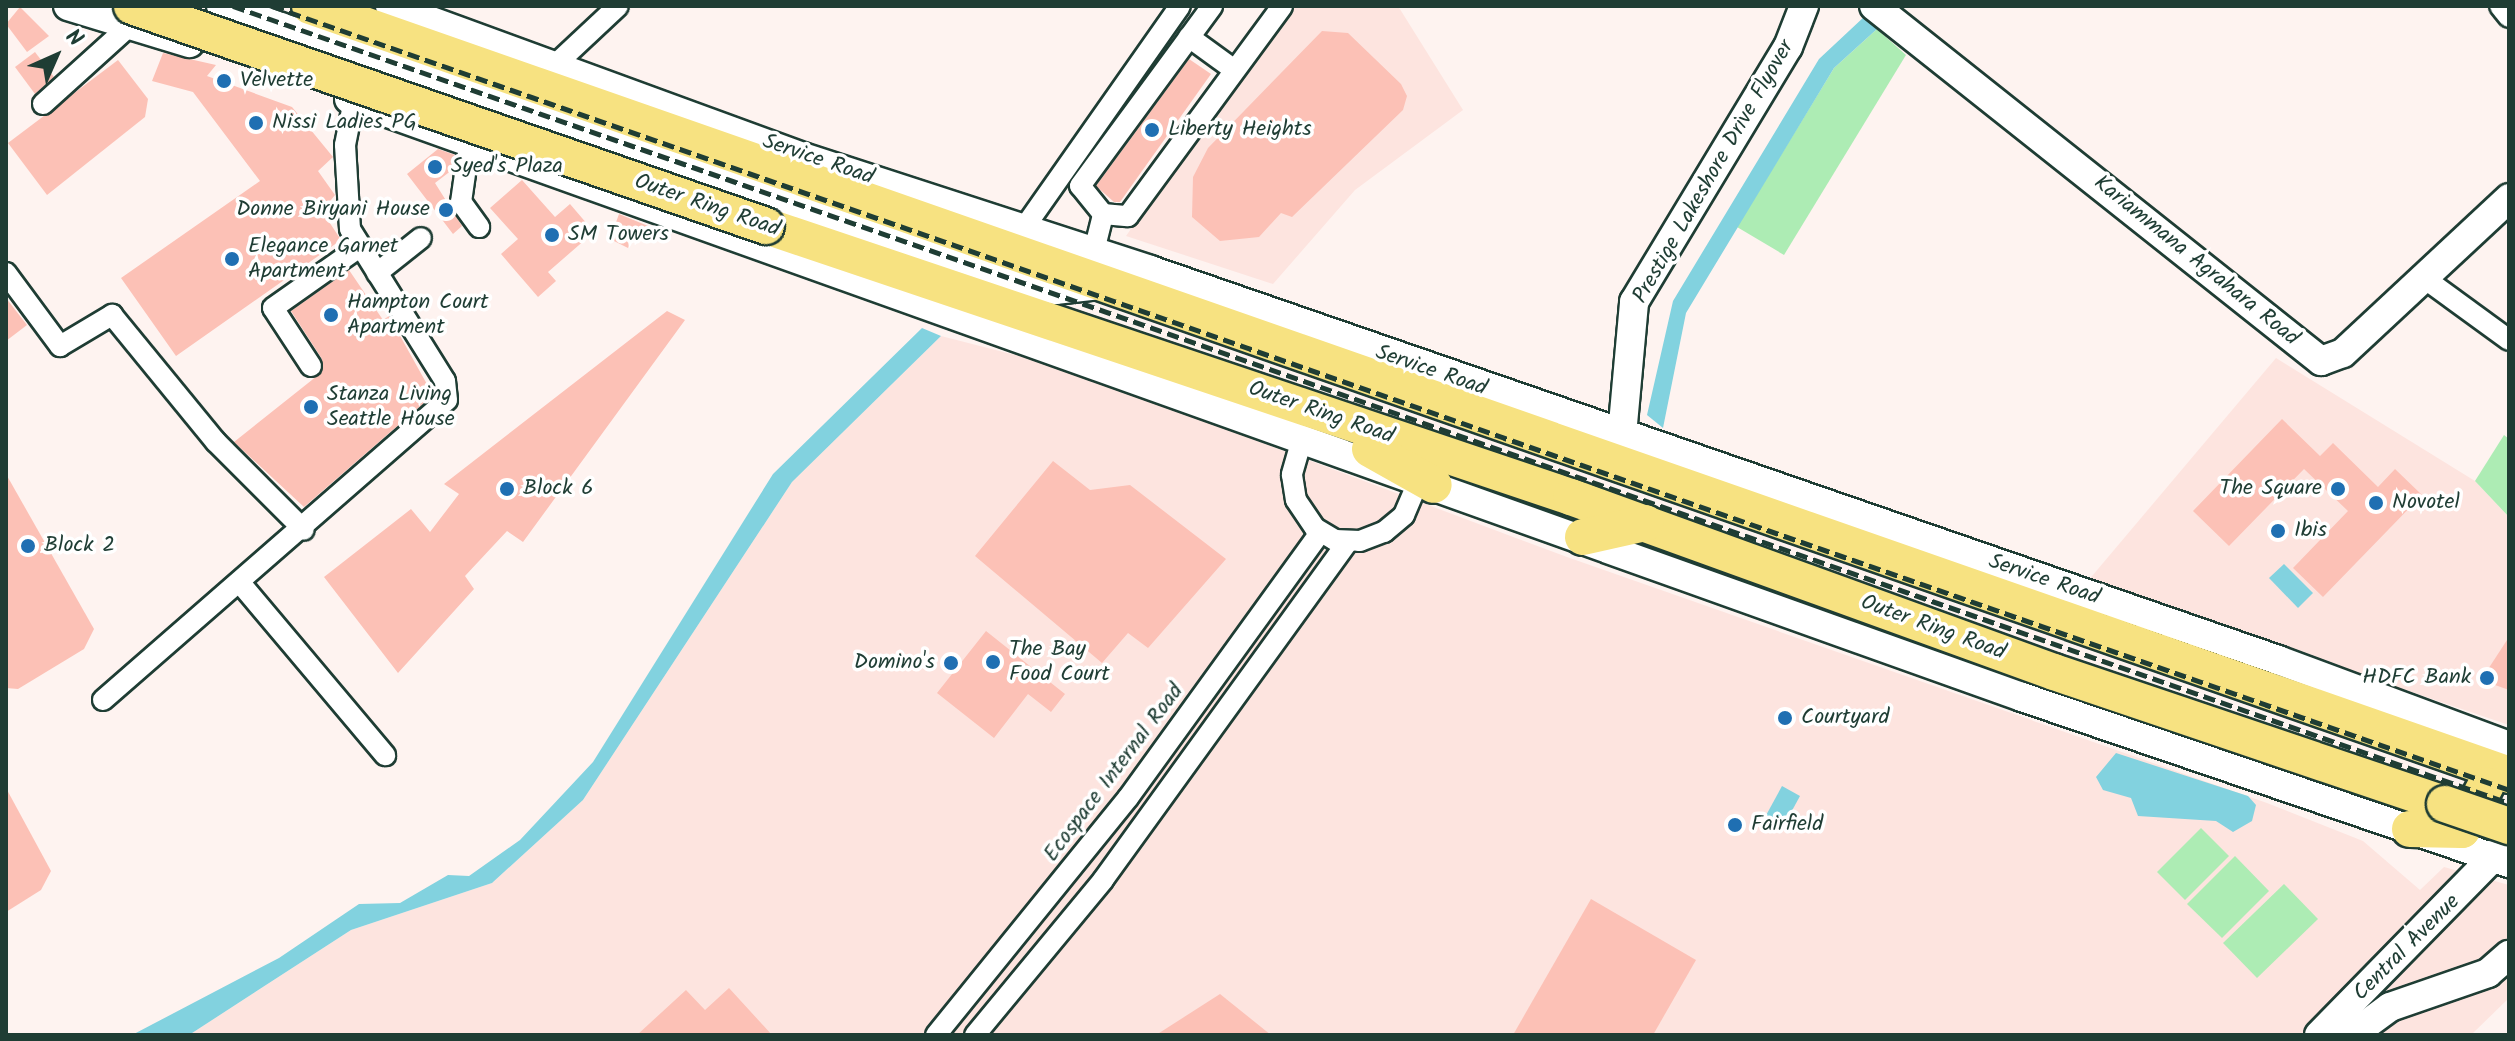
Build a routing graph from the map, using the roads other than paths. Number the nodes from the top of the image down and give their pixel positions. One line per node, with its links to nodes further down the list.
1 (68, 6): 13 (street)
2 (221, 6): 32 (street)
3 (310, 6): 32 (highway)
4 (390, 6): 16 (street, Service Road)
5 (618, 6): 16 (street)
6 (1180, 6): 25 (street)
7 (1212, 6): 15 (street)
8 (1282, 6): 17 (street)
9 (1787, 6): 21 (street, Prestige Lakeshore Drive Flyover)
10 (1804, 6): 21 (street, Prestige Lakeshore Drive Flyover)
11 (1874, 6): 31 (street, Kariammana Agrahara Road)
12 (2500, 6): 14 (street)
13 (134, 13): 18 (street); 19 (street); 36 (highway, Outer Ring Road, bridge)
14 (2509, 17)
15 (1189, 37): 17 (street); 23 (street)
16 (555, 65): 25 (street, Service Road)
17 (1233, 69): 23 (street)
18 (354, 100): 20 (street); 27 (street)
19 (43, 104)
20 (469, 146): 24 (street); 36 (street)
21 (1691, 189): 37 (street, Prestige Lakeshore Drive Flyover)
22 (2509, 198): 31 (street, Kariammana Agrahara Road)
23 (1103, 214): 28 (street)
24 (479, 227)
25 (1024, 228): 28 (street, Service Road)
26 (421, 238): 30 (street)
27 (358, 248): 30 (street); 34 (street)
28 (1094, 251): 35 (street, Service Road)
29 (6, 273): 42 (street)
30 (377, 273): 42 (street)
31 (2424, 278): 33 (street)
32 (1109, 285): 35 (highway)
33 (2509, 340)
34 (311, 366)
35 (1419, 380): 37 (street, Service Road); 40 (highway)
36 (1195, 385): 38 (highway, Outer Ring Road)
37 (1614, 433): 48 (street, Service Road)
38 (1303, 437): 39 (highway); 41 (highway, Outer Ring Road); 43 (street)
39 (1421, 491): 44 (street); 45 (street)
40 (1687, 491): 48 (highway); 51 (highway)
41 (1645, 523): 44 (highway); 52 (highway, Outer Ring Road, bridge)
42 (304, 530): 46 (street)
43 (1320, 533): 45 (street); 55 (street, Ecospace Internal Road)
44 (1583, 537): 53 (street)
45 (1348, 542): 56 (street)
46 (241, 584): 47 (street); 50 (street)
47 (103, 700)
48 (2466, 746): 49 (street, Service Road); 51 (highway)
49 (2509, 746)
50 (385, 755)
51 (2501, 784): 53 (highway)
52 (2509, 826)
53 (2410, 829): 54 (street)
54 (2504, 853): 60 (street, Central Avenue)
55 (1052, 896): 56 (street); 58 (street, Ecospace Internal Road)
56 (1075, 914): 59 (street)
57 (2509, 955): 61 (street, Central Avenue)
58 (936, 1035)
59 (975, 1035)
60 (2319, 1035)
61 (2352, 1035)

